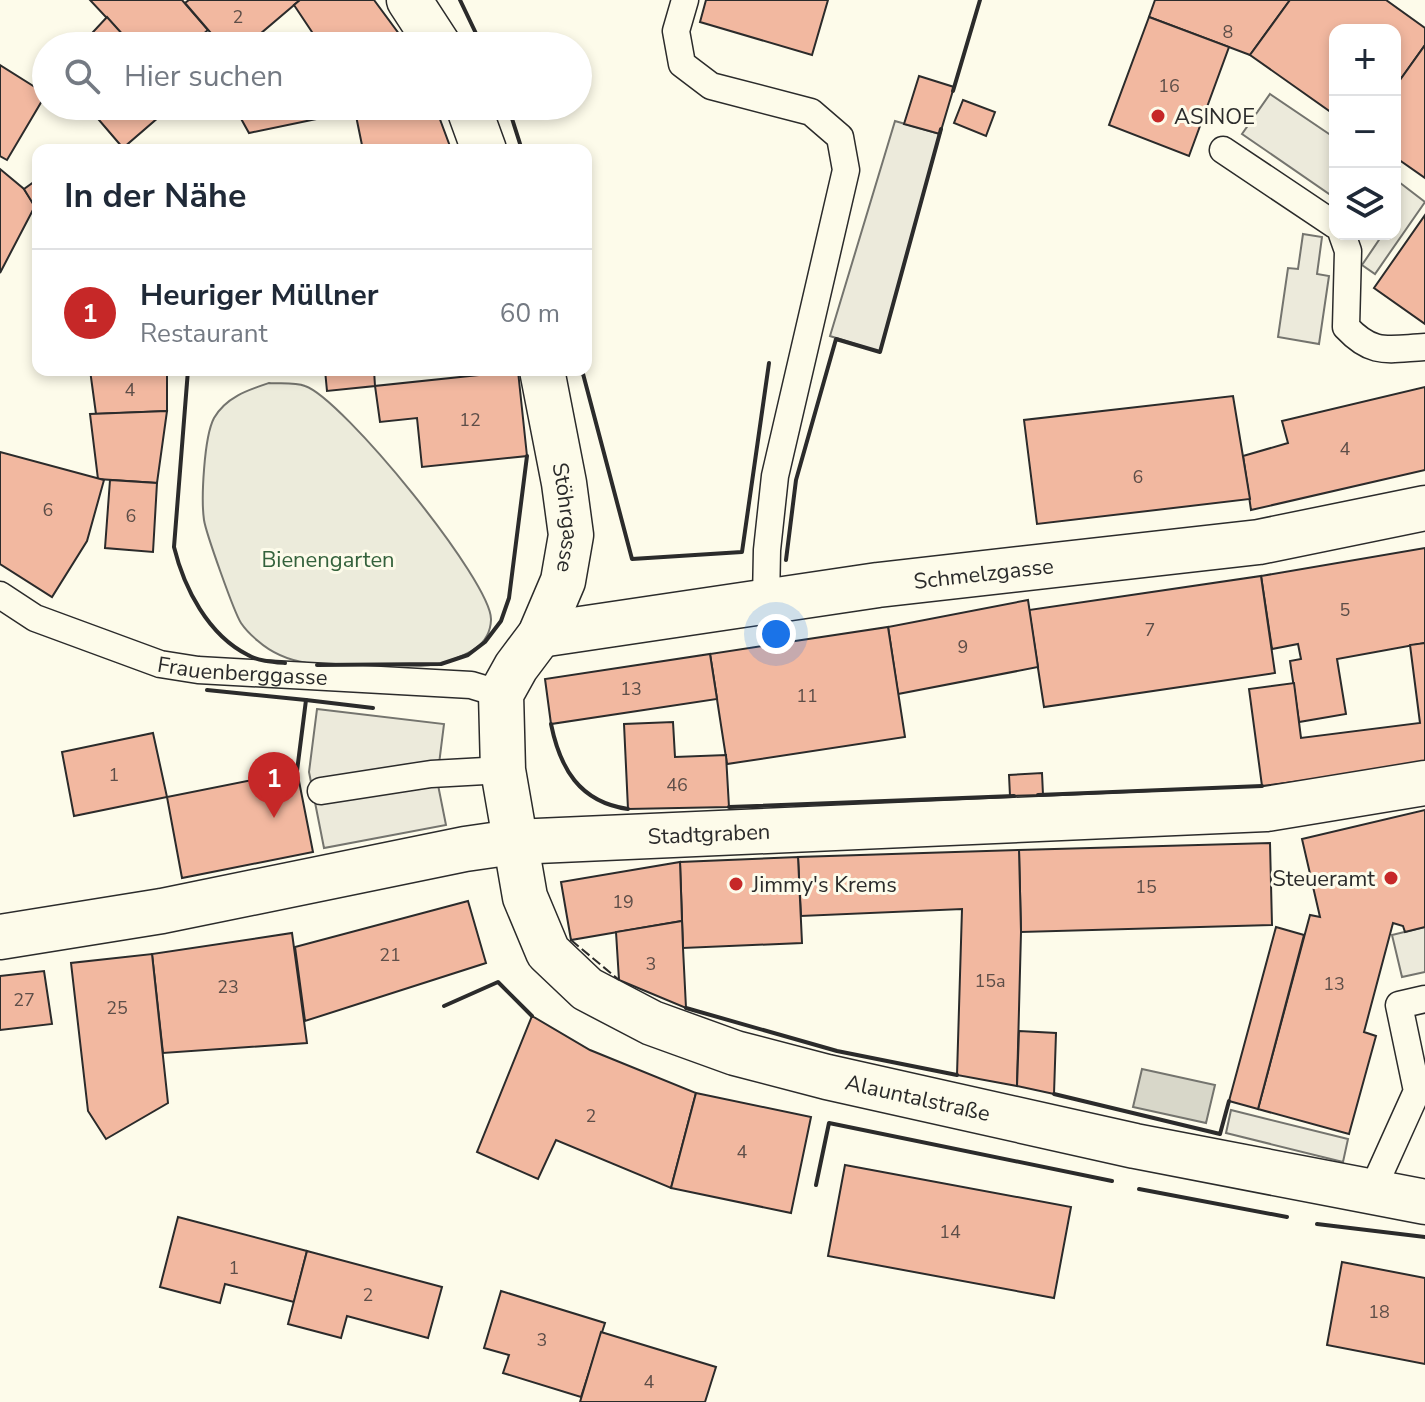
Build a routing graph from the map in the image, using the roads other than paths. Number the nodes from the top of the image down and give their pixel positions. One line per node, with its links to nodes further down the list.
1 (409, 0): 3 (street)
2 (685, 0): 13 (lane)
3 (430, 32)
4 (473, 120): 5 (street)
5 (482, 144)
6 (1223, 150): 7 (lane)
7 (1329, 221)
8 (1344, 240): 9 (lane)
9 (1425, 347)
10 (543, 376): 14 (street, Stöhrgasse)
11 (1425, 508): 13 (street, Schmelzgasse)
12 (0, 595): 15 (lane, Frauenberggasse)
13 (766, 600): 14 (street, Schmelzgasse)
14 (540, 635): 15 (street, Stöhrgasse)
15 (501, 694): 16 (street)
16 (503, 770): 18 (lane); 19 (street)
17 (1425, 783): 19 (street, Stadtgraben)
18 (321, 791)
19 (514, 842): 20 (street, Stadtgraben); 23 (street, Alauntalstraße)
20 (0, 937)
21 (1425, 999): 22 (lane)
22 (1421, 1090): 23 (lane)
23 (1371, 1193): 24 (street, Alauntalstraße)
24 (1425, 1202)

